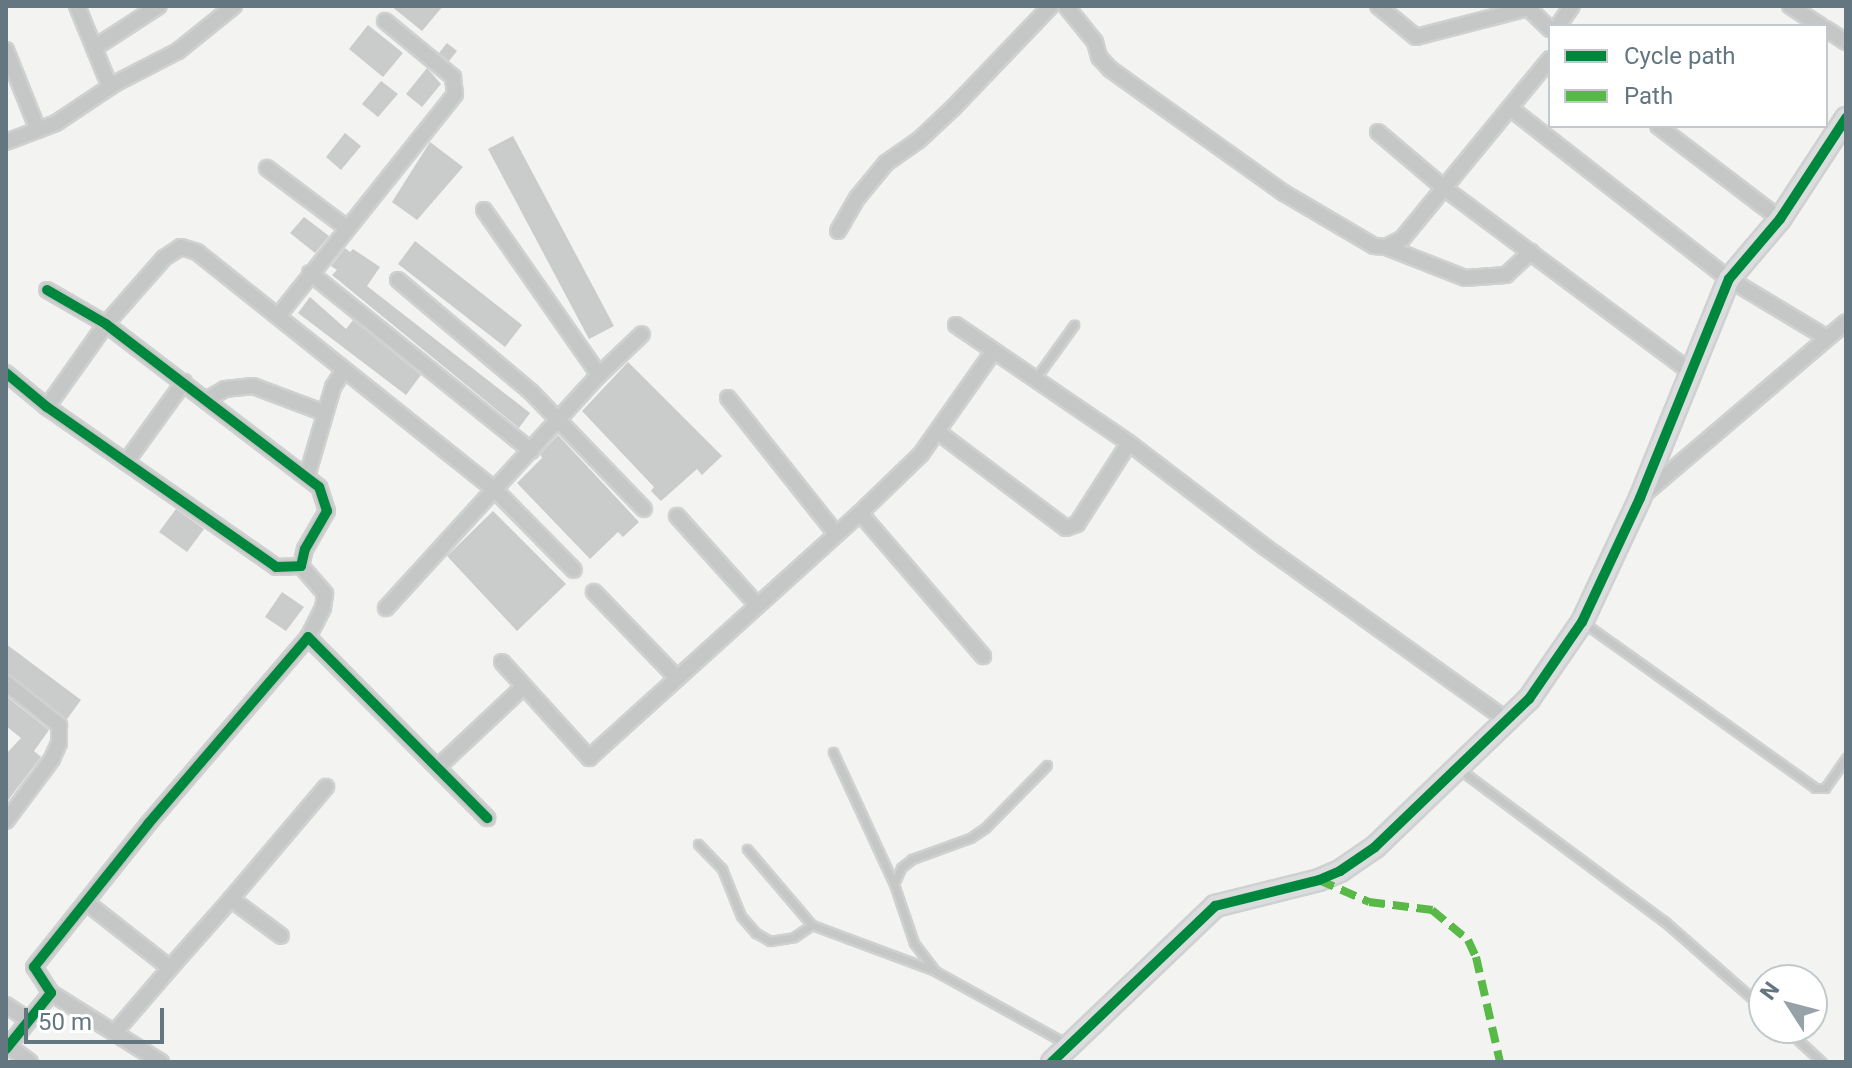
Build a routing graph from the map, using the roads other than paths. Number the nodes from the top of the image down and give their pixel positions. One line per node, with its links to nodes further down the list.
1 (77, 6): 16 (street)
2 (159, 6): 16 (street)
3 (234, 6): 19 (street)
4 (1051, 6): 31 (street)
5 (1066, 6): 32 (street)
6 (1378, 6): 9 (street)
7 (1572, 6): 11 (street)
8 (1790, 6): 12 (street)
9 (1527, 7): 13 (street)
10 (385, 21): 30 (street)
11 (1559, 24)
12 (1818, 24)
13 (1548, 27)
14 (1828, 31): 15 (street)
15 (1846, 42)
16 (94, 48): 19 (street)
17 (6, 50): 23 (street)
18 (1548, 61): 20 (street)
19 (110, 87): 23 (street)
20 (1510, 108): 27 (street); 35 (street)
21 (1846, 118): 29 (street)
22 (1661, 128): 29 (street)
23 (38, 130): 25 (street)
24 (1378, 132): 27 (street)
25 (6, 142)
26 (267, 168): 30 (street)
27 (1444, 188): 32 (street); 33 (street)
28 (484, 210): 49 (street)
29 (1780, 219): 35 (street)
30 (347, 228): 34 (street)
31 (838, 231)
32 (1386, 247): 33 (street)
33 (1531, 252): 47 (street)
34 (310, 273): 38 (street); 59 (street)
35 (1729, 279): 44 (street); 47 (street)
36 (398, 280): 56 (street)
37 (47, 290): 40 (street)
38 (278, 316): 40 (street); 46 (street)
39 (1846, 322): 44 (street)
40 (106, 324): 51 (street); 54 (street)
41 (956, 325): 45 (street)
42 (1074, 325): 50 (lane)
43 (642, 334): 49 (street)
44 (1827, 338): 63 (street)
45 (993, 352): 50 (street); 57 (street)
46 (344, 370): 55 (street); 62 (street)
47 (1691, 372): 63 (street)
48 (6, 373): 54 (street)
49 (599, 375): 56 (street)
50 (1035, 379): 58 (street)
51 (184, 382): 53 (street); 60 (street)
52 (728, 398): 67 (street)
53 (206, 400): 55 (street); 61 (street)
54 (47, 407): 60 (street)
55 (325, 413): 61 (street)
56 (559, 419): 59 (street); 64 (street)
57 (938, 432): 58 (street); 65 (street)
58 (1129, 443): 80 (street)
59 (531, 451): 62 (street)
60 (126, 462): 68 (street)
61 (307, 476): 68 (street)
62 (495, 490): 69 (street); 72 (street)
63 (1640, 498): 73 (street)
64 (644, 509)
65 (860, 513): 67 (street); 75 (street)
66 (677, 516): 71 (street)
67 (836, 534): 71 (street)
68 (301, 566): 74 (street)
69 (574, 570)
70 (594, 592): 77 (street)
71 (757, 605): 77 (street)
72 (386, 608)
73 (1582, 622): 80 (street); 82 (lane)
74 (308, 637): 84 (street); 93 (street)
75 (983, 656)
76 (502, 662): 79 (street)
77 (677, 678): 79 (street)
78 (6, 683): 88 (street)
79 (523, 687): 84 (street)
80 (1507, 720): 85 (street)
81 (833, 752): 91 (lane)
82 (1846, 758)
83 (1047, 765): 91 (lane)
84 (439, 766): 87 (street)
85 (1458, 768): 99 (lane); 104 (street)
86 (326, 787): 92 (street)
87 (487, 818)
88 (6, 821)
89 (698, 844): 94 (lane)
90 (747, 849): 94 (lane)
91 (894, 884): 97 (lane)
92 (231, 899): 95 (street); 96 (street)
93 (87, 903): 96 (street); 98 (street)
94 (812, 925): 97 (lane)
95 (281, 936)
96 (170, 968): 102 (street)
97 (935, 971): 104 (lane)
98 (51, 993): 101 (street); 102 (street)
99 (1748, 995)
100 (6, 1005): 101 (street)
101 (28, 1020): 105 (street)
102 (115, 1032): 107 (street)
103 (1802, 1044): 109 (lane)
104 (1069, 1045): 108 (street)
105 (7, 1047): 106 (street)
106 (30, 1062)
107 (161, 1062)
108 (1052, 1062)
109 (1822, 1062)

